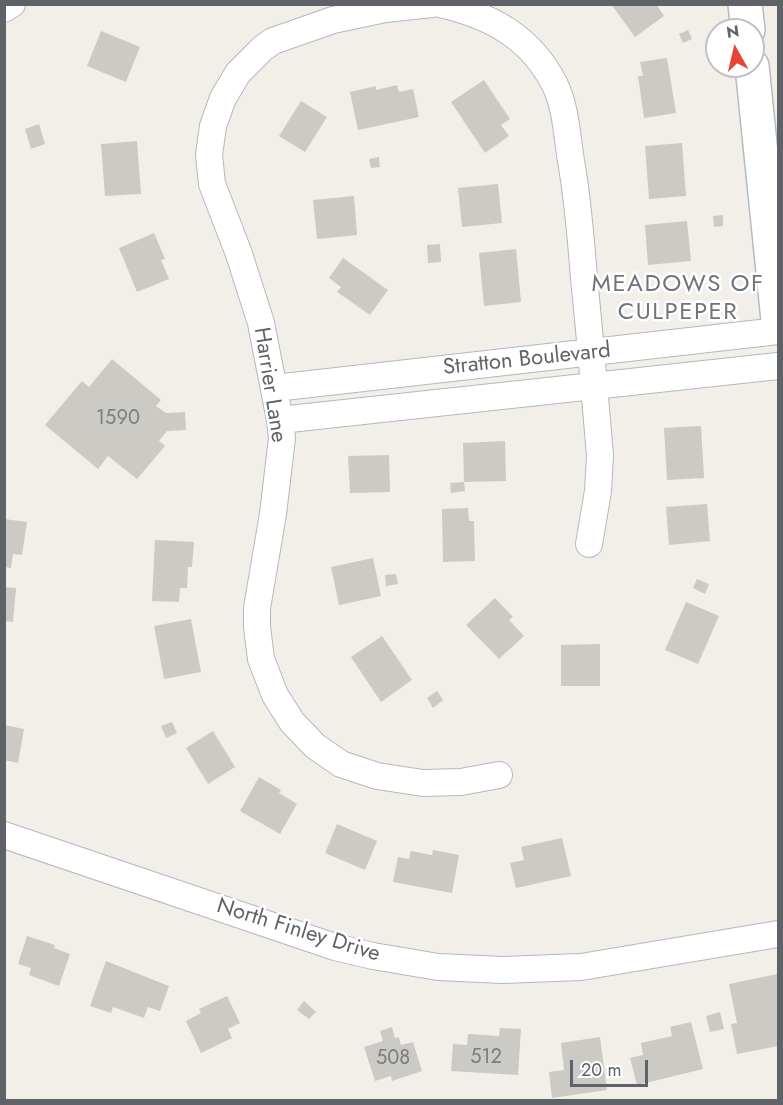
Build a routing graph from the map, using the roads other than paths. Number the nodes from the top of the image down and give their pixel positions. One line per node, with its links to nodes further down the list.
1 (12, 4): 4 (street)
2 (432, 4): 11 (street, Harrier Lane)
3 (440, 4): 8 (street)
4 (4, 9)
5 (753, 78): 6 (street)
6 (778, 320)
7 (778, 331): 8 (street, Stratton Boulevard)
8 (592, 352): 10 (street); 11 (street, Stratton Boulevard)
9 (778, 366): 10 (street, Stratton Boulevard)
10 (595, 386): 12 (street, Stratton Boulevard); 13 (street)
11 (275, 388): 12 (street, Harrier Lane)
12 (280, 420): 14 (street, Harrier Lane)
13 (589, 544)
14 (499, 775)
15 (4, 835): 16 (street, North Finley Drive)
16 (778, 934)

